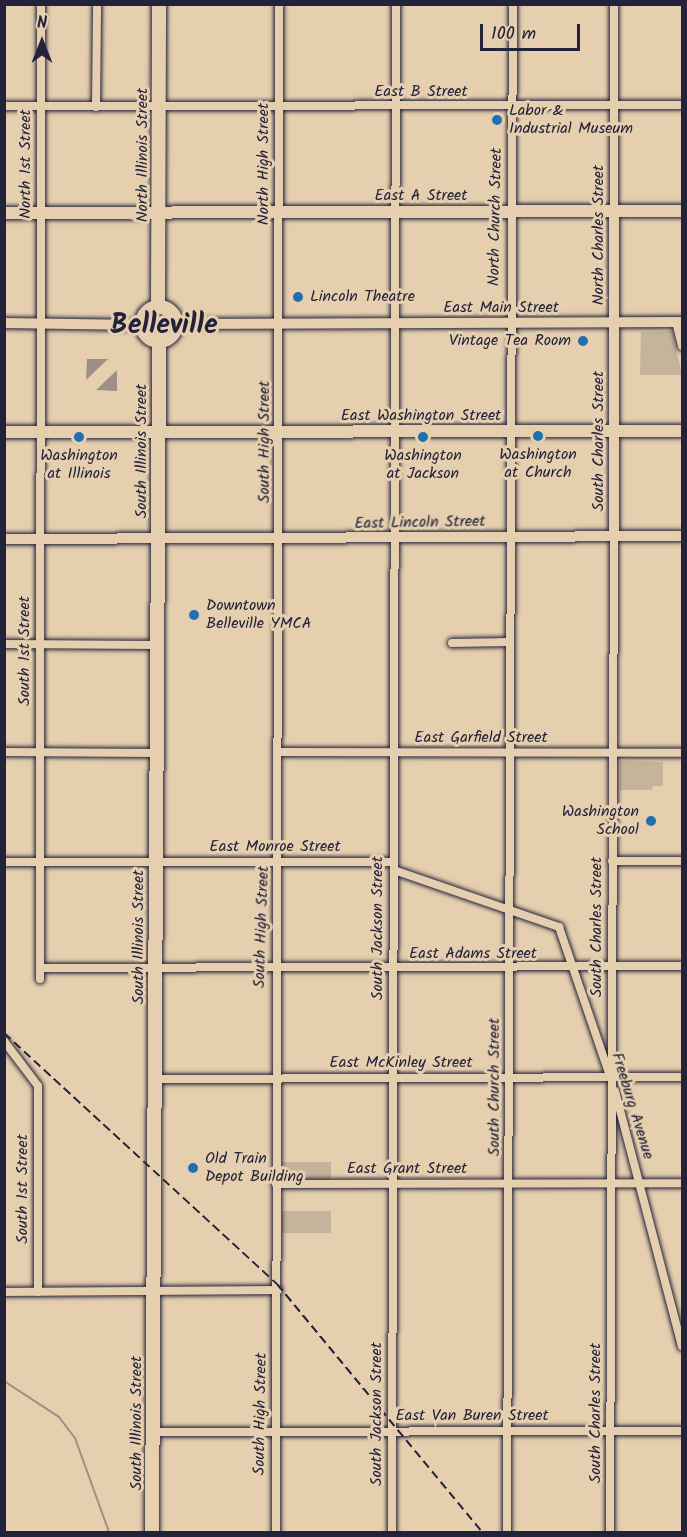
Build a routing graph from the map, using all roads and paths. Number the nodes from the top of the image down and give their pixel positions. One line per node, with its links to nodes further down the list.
1 (41, 4): 12 (street, North 1st Street)
2 (97, 4): 13 (street)
3 (159, 4): 14 (main road, North Illinois Street)
4 (279, 4): 16 (street, North High Street)
5 (396, 4): 15 (street, South Jackson Street)
6 (513, 4): 11 (street, North Church Street)
7 (614, 4): 8 (street, North Charles Street)
8 (614, 105): 9 (street, East B Street); 11 (street, East B Street); 17 (street, North Charles Street)
9 (682, 105)
10 (4, 106): 12 (street, East B Street)
11 (512, 106): 15 (street, East B Street); 20 (street, North Church Street)
12 (41, 107): 13 (street, East B Street); 23 (street, North 1st Street)
13 (96, 107): 14 (street, East B Street)
14 (160, 107): 16 (street, East B Street); 24 (main road, North Illinois Street)
15 (396, 107): 16 (street, East B Street); 19 (street, South Jackson Street)
16 (279, 108): 22 (street, North High Street)
17 (614, 211): 18 (main road, East A Street); 20 (main road, East A Street); 26 (street, North Charles Street)
18 (682, 211)
19 (396, 212): 20 (main road, East A Street); 22 (main road, East A Street); 30 (street, South Jackson Street)
20 (511, 212): 31 (street, North Church Street)
21 (4, 213): 23 (main road, East A Street)
22 (279, 213): 24 (main road, East A Street); 29 (street, North High Street)
23 (41, 214): 24 (main road, East A Street); 32 (street, North 1st Street)
24 (160, 215): 25 (main road, North Illinois Street)
25 (158, 306): 33 (main road); 34 (main road)
26 (614, 322): 27 (street, East Main Street); 31 (street, East Main Street); 37 (street, South Charles Street)
27 (679, 322): 36 (street)
28 (4, 323): 32 (street)
29 (279, 323): 30 (street, East Main Street); 33 (street, East Main Street); 43 (street, South High Street)
30 (395, 323): 31 (street, East Main Street); 40 (street, South Jackson Street)
31 (510, 323): 41 (street, South Church Street)
32 (40, 324): 34 (street); 42 (street, South 1st Street)
33 (176, 324): 35 (main road)
34 (141, 325): 35 (main road)
35 (159, 342): 44 (main road, South Illinois Street)
36 (682, 346)
37 (614, 431): 38 (main road, East Washington Street); 41 (main road, East Washington Street); 45 (street, South Charles Street)
38 (682, 431)
39 (4, 432): 42 (main road, East Washington Street)
40 (396, 432): 41 (main road, East Washington Street); 43 (main road, East Washington Street); 51 (street, South Jackson Street)
41 (510, 432): 47 (street, South Church Street)
42 (40, 433): 44 (main road, East Washington Street); 49 (street, South 1st Street)
43 (280, 433): 44 (main road, East Washington Street); 50 (street, South High Street)
44 (159, 434): 52 (main road, South Illinois Street)
45 (614, 536): 46 (street, East Lincoln Street); 47 (street, East Lincoln Street); 64 (street, South Charles Street)
46 (682, 536)
47 (510, 537): 51 (street, East Lincoln Street); 53 (street, South Church Street)
48 (4, 539): 49 (street, East Lincoln Street)
49 (40, 539): 52 (street, East Lincoln Street); 56 (street, South 1st Street)
50 (280, 539): 51 (street, East Lincoln Street); 52 (street, East Lincoln Street); 60 (street, South High Street)
51 (395, 539): 61 (street, South Jackson Street)
52 (158, 540): 57 (main road, South Illinois Street)
53 (510, 642): 54 (street); 63 (street, South Church Street)
54 (452, 643)
55 (4, 644): 56 (street)
56 (40, 644): 57 (street); 59 (street, South 1st Street)
57 (158, 645): 62 (main road, South Illinois Street)
58 (4, 752): 59 (street)
59 (40, 752): 62 (street); 69 (street, South 1st Street)
60 (280, 752): 61 (street, East Garfield Street); 71 (street, South High Street)
61 (394, 752): 63 (street, East Garfield Street); 72 (street, South Jackson Street)
62 (157, 753): 70 (main road, South Illinois Street)
63 (510, 753): 64 (street, East Garfield Street); 73 (street, South Church Street)
64 (613, 753): 65 (street, East Garfield Street); 66 (street, South Charles Street)
65 (682, 753)
66 (612, 861): 67 (street); 78 (street, South Charles Street)
67 (682, 861)
68 (4, 862): 69 (street, East Monroe Street)
69 (40, 862): 70 (street, East Monroe Street); 75 (street, South 1st Street)
70 (156, 862): 71 (street, East Monroe Street); 76 (main road, South Illinois Street)
71 (279, 862): 72 (street, East Monroe Street); 80 (street, South High Street)
72 (393, 866): 73 (street, East Monroe Street); 79 (street, South Jackson Street)
73 (510, 910): 77 (street, Freeburg Avenue); 81 (street, South Church Street)
74 (682, 966): 78 (street, East Adams Street)
75 (40, 968): 76 (street, East Adams Street); 82 (street, South 1st Street)
76 (156, 968): 80 (street, East Adams Street); 89 (main road, South Illinois Street)
77 (574, 968): 78 (street, East Adams Street); 81 (street, East Adams Street); 85 (street, Freeburg Avenue)
78 (612, 968): 85 (street, South Charles Street)
79 (393, 969): 80 (street, East Adams Street); 81 (street, East Adams Street); 88 (street, South Jackson Street)
80 (275, 970): 87 (street, South High Street)
81 (510, 970): 84 (street, South Church Street)
82 (40, 979)
83 (4, 1041): 99 (street, South 1st Street)
84 (510, 1077): 85 (street, East McKinley Street); 88 (street, East McKinley Street); 90 (street, South Church Street)
85 (612, 1077): 86 (street, East McKinley Street); 91 (street, South Charles Street); 92 (street, Freeburg Avenue)
86 (682, 1077)
87 (276, 1078): 88 (street, East McKinley Street); 89 (street, East McKinley Street); 94 (street, South High Street)
88 (392, 1078): 95 (street, South Jackson Street)
89 (155, 1079): 97 (main road, South Illinois Street)
90 (510, 1183): 91 (street, East Grant Street); 95 (street, East Grant Street); 101 (street, South Church Street)
91 (612, 1183): 92 (street, East Grant Street); 102 (street, South Charles Street)
92 (639, 1183): 93 (street, East Grant Street); 100 (street, Freeburg Avenue)
93 (682, 1183)
94 (276, 1184): 95 (street, East Grant Street); 96 (street, South High Street)
95 (392, 1185): 106 (street, South Jackson Street)
96 (278, 1290): 97 (street); 105 (street, South High Street)
97 (154, 1291): 99 (street); 104 (main road, South Illinois Street)
98 (4, 1292): 99 (street)
99 (38, 1292)
100 (682, 1346)
101 (510, 1431): 102 (street, East Van Buren Street); 106 (street, East Van Buren Street); 110 (street, South Church Street)
102 (610, 1431): 103 (street, East Van Buren Street); 111 (street, South Charles Street)
103 (682, 1431)
104 (153, 1432): 105 (street, East Van Buren Street); 107 (main road, South Illinois Street)
105 (276, 1432): 106 (street, East Van Buren Street); 108 (street, South High Street)
106 (391, 1432): 109 (street, South Jackson Street)
107 (153, 1533)
108 (276, 1533)
109 (392, 1533)
110 (507, 1533)
111 (610, 1533)

